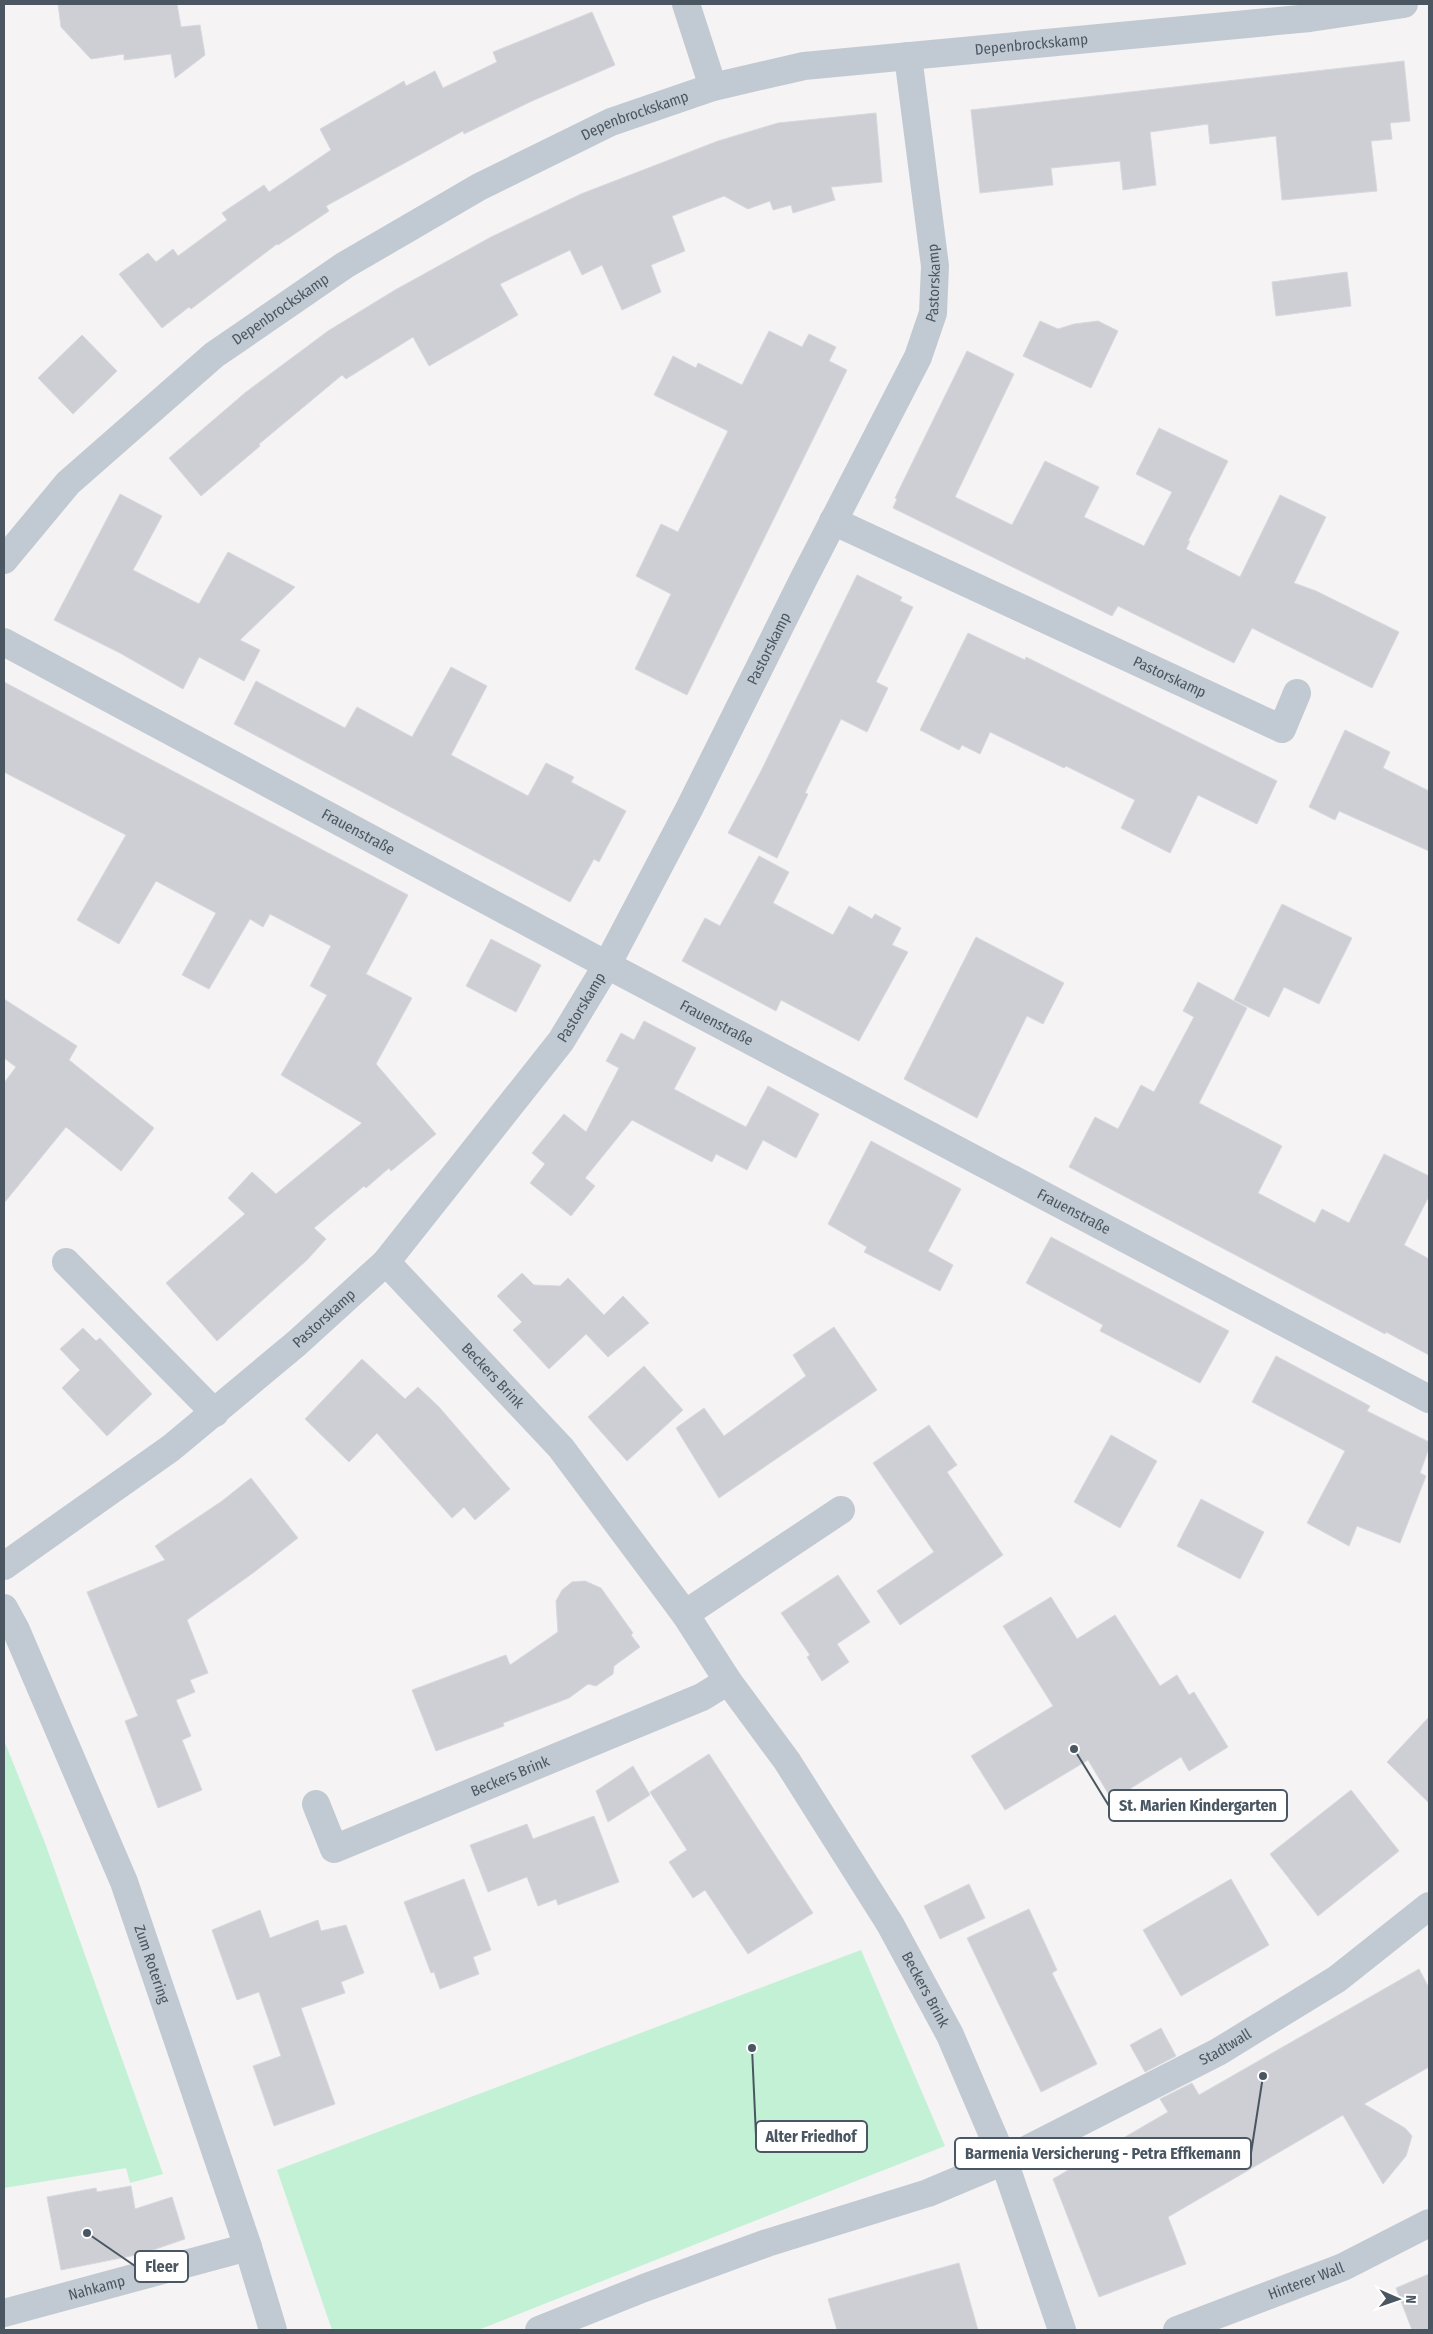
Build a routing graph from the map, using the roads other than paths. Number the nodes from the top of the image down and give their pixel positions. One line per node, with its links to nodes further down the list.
1 (686, 4): 4 (street)
2 (1404, 4): 3 (street, Depenbrockskamp)
3 (908, 56): 4 (street, Depenbrockskamp); 5 (street, Pastorskamp)
4 (713, 87): 6 (street, Depenbrockskamp)
5 (834, 520): 8 (street, Pastorskamp); 9 (street, Pastorskamp)
6 (4, 560)
7 (4, 642): 9 (street, Frauenstraße)
8 (1297, 693)
9 (607, 965): 11 (street, Pastorskamp); 12 (street, Frauenstraße)
10 (66, 1262): 13 (street)
11 (386, 1262): 13 (street, Pastorskamp); 17 (street, Beckers Brink)
12 (1429, 1399)
13 (215, 1413): 15 (street, Pastorskamp)
14 (841, 1510): 17 (street)
15 (4, 1566)
16 (4, 1608): 23 (street, Zum Rotering)
17 (685, 1614): 18 (street, Beckers Brink)
18 (728, 1681): 19 (street, Beckers Brink); 21 (street, Beckers Brink)
19 (316, 1804)
20 (1429, 1906): 21 (street, Stadtwall)
21 (1004, 2161): 26 (street, Stadtwall); 27 (street, Beckers Brink)
22 (1429, 2223): 28 (street, Hinterer Wall)
23 (248, 2248): 24 (street, Nahkamp); 25 (street, Zum Rotering)
24 (4, 2313)
25 (273, 2330)
26 (539, 2330)
27 (1062, 2330)
28 (1177, 2330)

